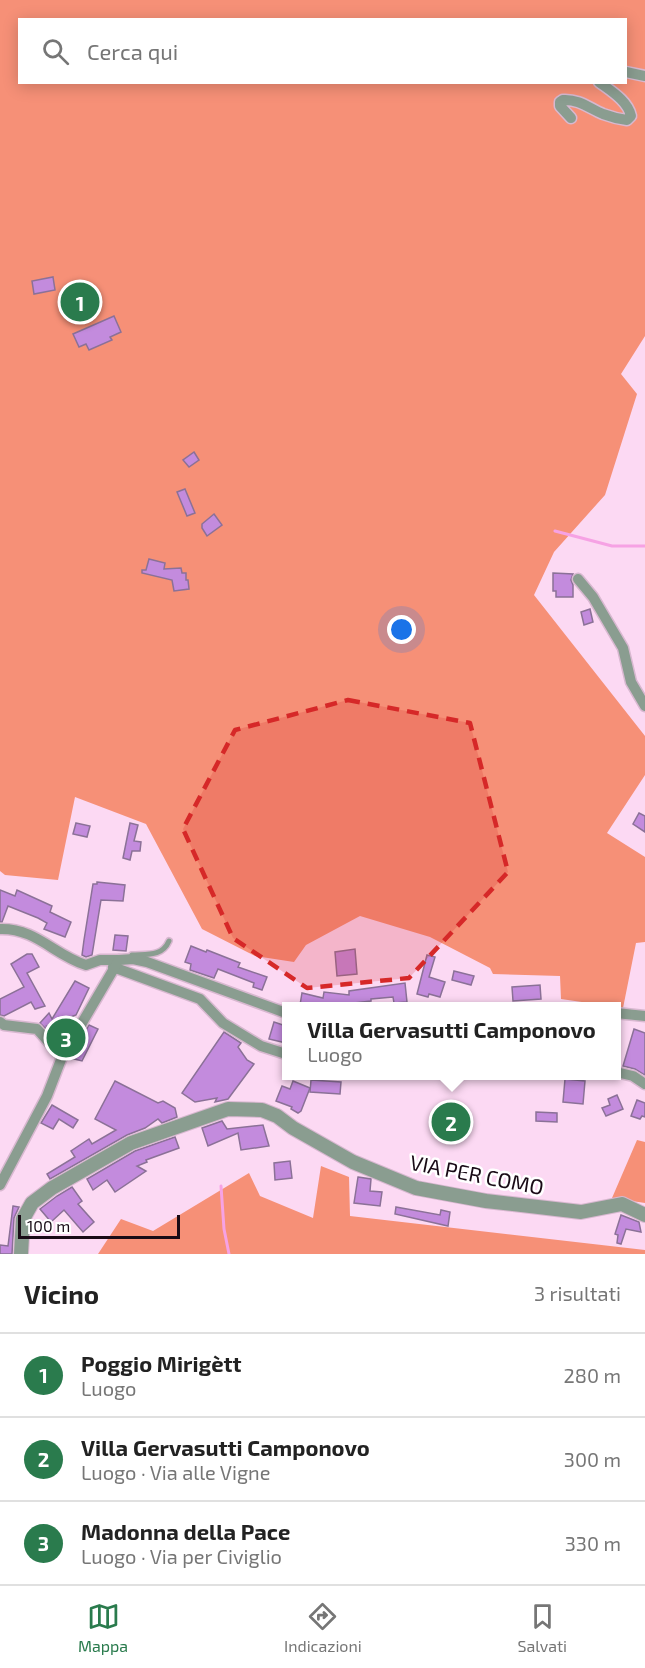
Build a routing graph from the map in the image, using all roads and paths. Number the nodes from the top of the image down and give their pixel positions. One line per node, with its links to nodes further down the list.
1 (627, 72): 2 (street)
2 (645, 76)
3 (601, 84): 4 (street)
4 (571, 118)
5 (578, 579): 6 (street)
6 (645, 706)
7 (0, 929): 9 (street)
8 (169, 940): 9 (lane)
9 (116, 964): 10 (street); 14 (street); 15 (street)
10 (282, 1012)
11 (621, 1014): 12 (street)
12 (645, 1016)
13 (0, 1022): 15 (street)
14 (282, 1053)
15 (62, 1057): 18 (street)
16 (621, 1073): 17 (street)
17 (645, 1084)
18 (0, 1185)
19 (645, 1215): 20 (street, VIA PER COMO)
20 (21, 1254)

